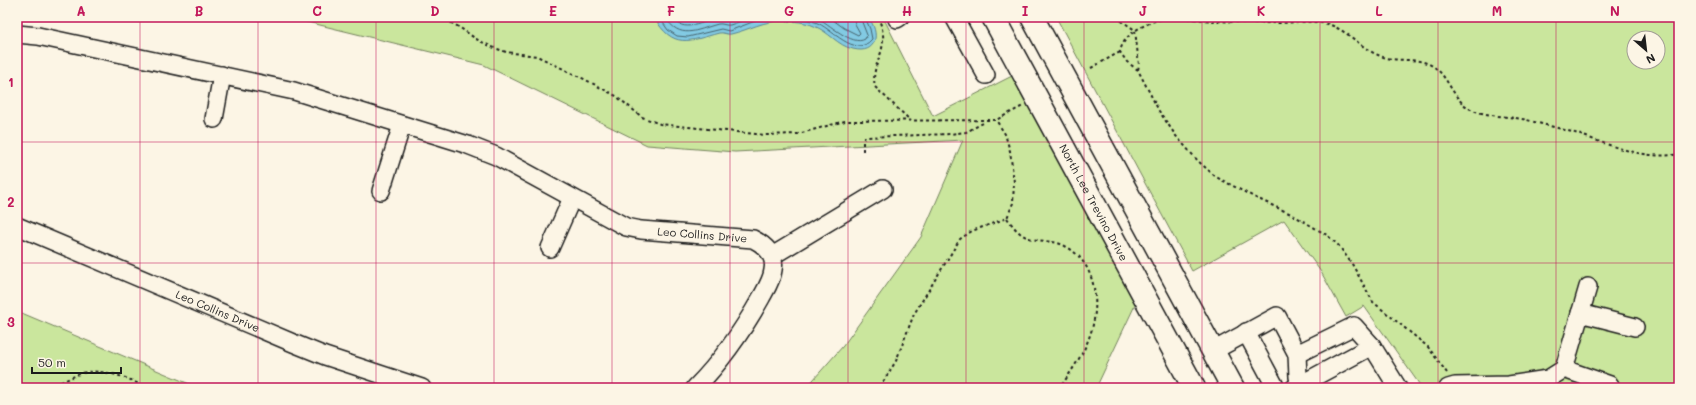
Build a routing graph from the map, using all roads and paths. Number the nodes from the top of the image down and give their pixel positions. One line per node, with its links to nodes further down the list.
1 (440, 17): 20 (path)
2 (878, 17): 20 (path)
3 (954, 17): 15 (street)
4 (993, 17): 48 (main road, North Lee Trevino Drive)
5 (1032, 17): 36 (main road)
6 (1116, 17): 9 (path)
7 (1260, 17): 8 (path)
8 (1252, 21): 9 (path); 23 (path)
9 (1135, 30): 11 (path); 13 (path)
10 (17, 34): 14 (street, Leo Collins Drive)
11 (1120, 52): 12 (path); 13 (path)
12 (1091, 68)
13 (1138, 70): 41 (path)
14 (222, 75): 17 (street); 21 (street, Leo Collins Drive)
15 (986, 75)
16 (1024, 105): 18 (path)
17 (214, 119)
18 (996, 120): 19 (path); 27 (path)
19 (986, 121): 20 (path); 22 (path)
20 (912, 122)
21 (402, 125): 25 (street); 26 (street, Leo Collins Drive)
22 (863, 151)
23 (1679, 154)
24 (883, 189): 30 (street)
25 (381, 191)
26 (572, 198): 29 (street); 30 (street, Leo Collins Drive)
27 (1006, 218): 46 (path); 47 (path)
28 (17, 226): 44 (street, Leo Collins Drive)
29 (550, 248)
30 (772, 256): 45 (street)
31 (1588, 287): 32 (street)
32 (1580, 313): 33 (street); 38 (street)
33 (1635, 327)
34 (1246, 332): 36 (street); 37 (street); 50 (street)
35 (1372, 346): 37 (street); 40 (street); 51 (street)
36 (1213, 351): 49 (main road)
37 (1297, 354): 40 (street)
38 (1564, 369): 39 (street); 41 (street)
39 (1610, 385)
40 (1300, 387)
41 (1451, 387)
42 (50, 388): 43 (path)
43 (145, 388)
44 (422, 388)
45 (695, 388)
46 (883, 388)
47 (1060, 388)
48 (1194, 388)
49 (1233, 388)
50 (1276, 388)
51 (1398, 388)

